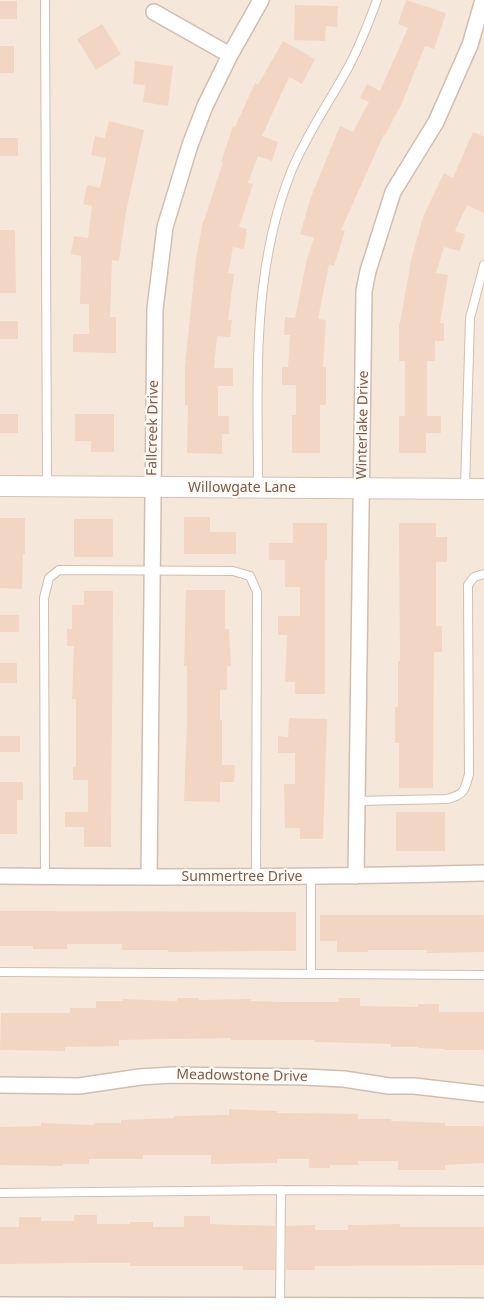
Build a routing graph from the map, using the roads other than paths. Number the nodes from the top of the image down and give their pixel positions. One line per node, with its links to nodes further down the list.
1 (45, 0): 9 (lane)
2 (261, 0): 6 (street, Fallcreek Drive)
3 (377, 0): 11 (lane)
4 (483, 0): 12 (street, Winterlake Drive)
5 (154, 12): 6 (street)
6 (230, 54): 10 (street, Fallcreek Drive)
7 (484, 265): 13 (lane)
8 (0, 486): 9 (street, Willowgate Lane)
9 (47, 486): 10 (street, Willowgate Lane)
10 (152, 487): 11 (street, Willowgate Lane); 14 (street, Fallcreek Drive)
11 (258, 488): 12 (street, Willowgate Lane)
12 (362, 488): 13 (street, Willowgate Lane); 16 (street, Winterlake Drive)
13 (475, 489)
14 (152, 570): 19 (lane); 20 (lane); 23 (street, Fallcreek Drive)
15 (484, 574): 16 (lane)
16 (357, 801): 22 (street, Winterlake Drive)
17 (484, 873): 22 (street, Summertree Drive)
18 (0, 876): 19 (street, Summertree Drive)
19 (46, 876): 23 (street, Summertree Drive)
20 (256, 876): 21 (street, Summertree Drive); 23 (street, Summertree Drive)
21 (311, 876): 22 (street, Summertree Drive); 25 (lane)
22 (356, 876)
23 (149, 877)
24 (0, 972): 25 (lane)
25 (311, 974): 26 (lane)
26 (484, 975)
27 (0, 1085): 28 (street, Meadowstone Drive)
28 (484, 1094)
29 (280, 1190): 30 (lane); 31 (lane); 33 (lane)
30 (484, 1191)
31 (0, 1193)
32 (0, 1305): 33 (street)
33 (280, 1305): 35 (street)
34 (484, 1306): 35 (street)
35 (429, 1308)

